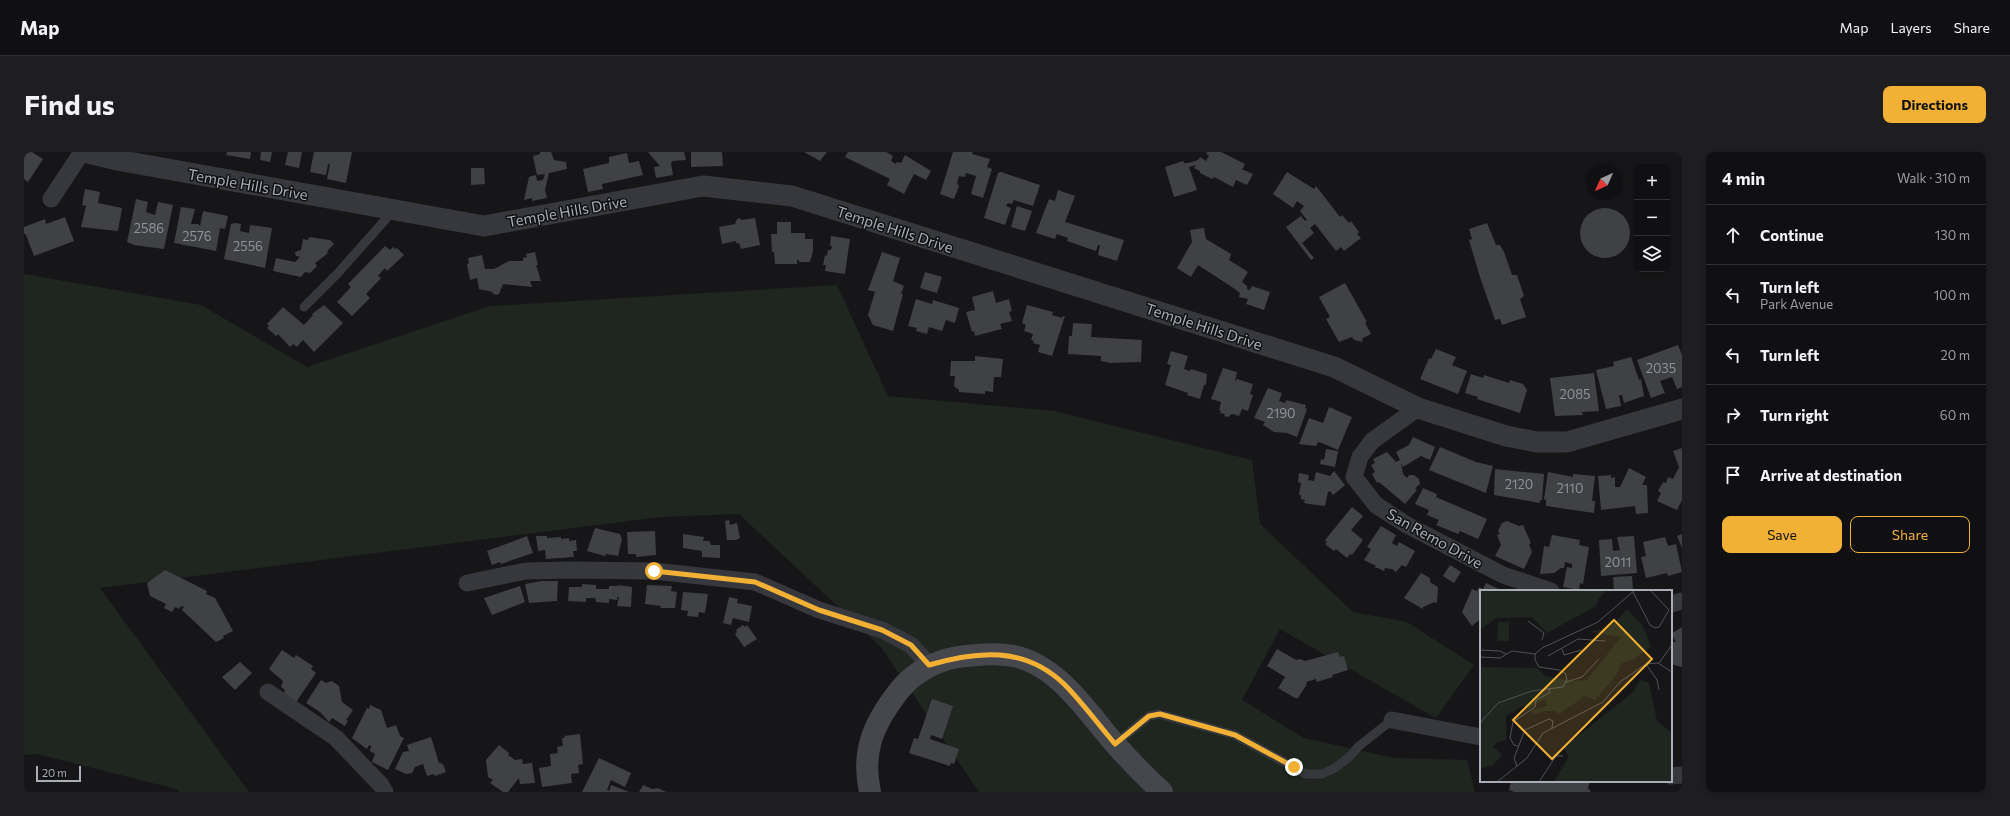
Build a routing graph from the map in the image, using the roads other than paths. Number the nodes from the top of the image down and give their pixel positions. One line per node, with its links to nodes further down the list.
1 (83, 152): 2 (street, Temple Hills Drive); 3 (street)
2 (118, 156): 4 (street, Temple Hills Drive)
3 (51, 199)
4 (394, 210): 5 (lane); 6 (street, Temple Hills Drive)
5 (304, 307)
6 (1418, 408): 7 (street, Temple Hills Drive); 9 (street, San Remo Drive)
7 (1682, 409)
8 (467, 583): 12 (street)
9 (1548, 590)
10 (1682, 601): 11 (street)
11 (1672, 604)
12 (929, 665): 16 (main road); 20 (main road)
13 (268, 692): 19 (street)
14 (1392, 720): 15 (street); 16 (lane)
15 (1480, 737)
16 (1115, 744): 21 (main road)
17 (1682, 775): 18 (street)
18 (1672, 776)
19 (385, 792)
20 (870, 792)
21 (1162, 792)

